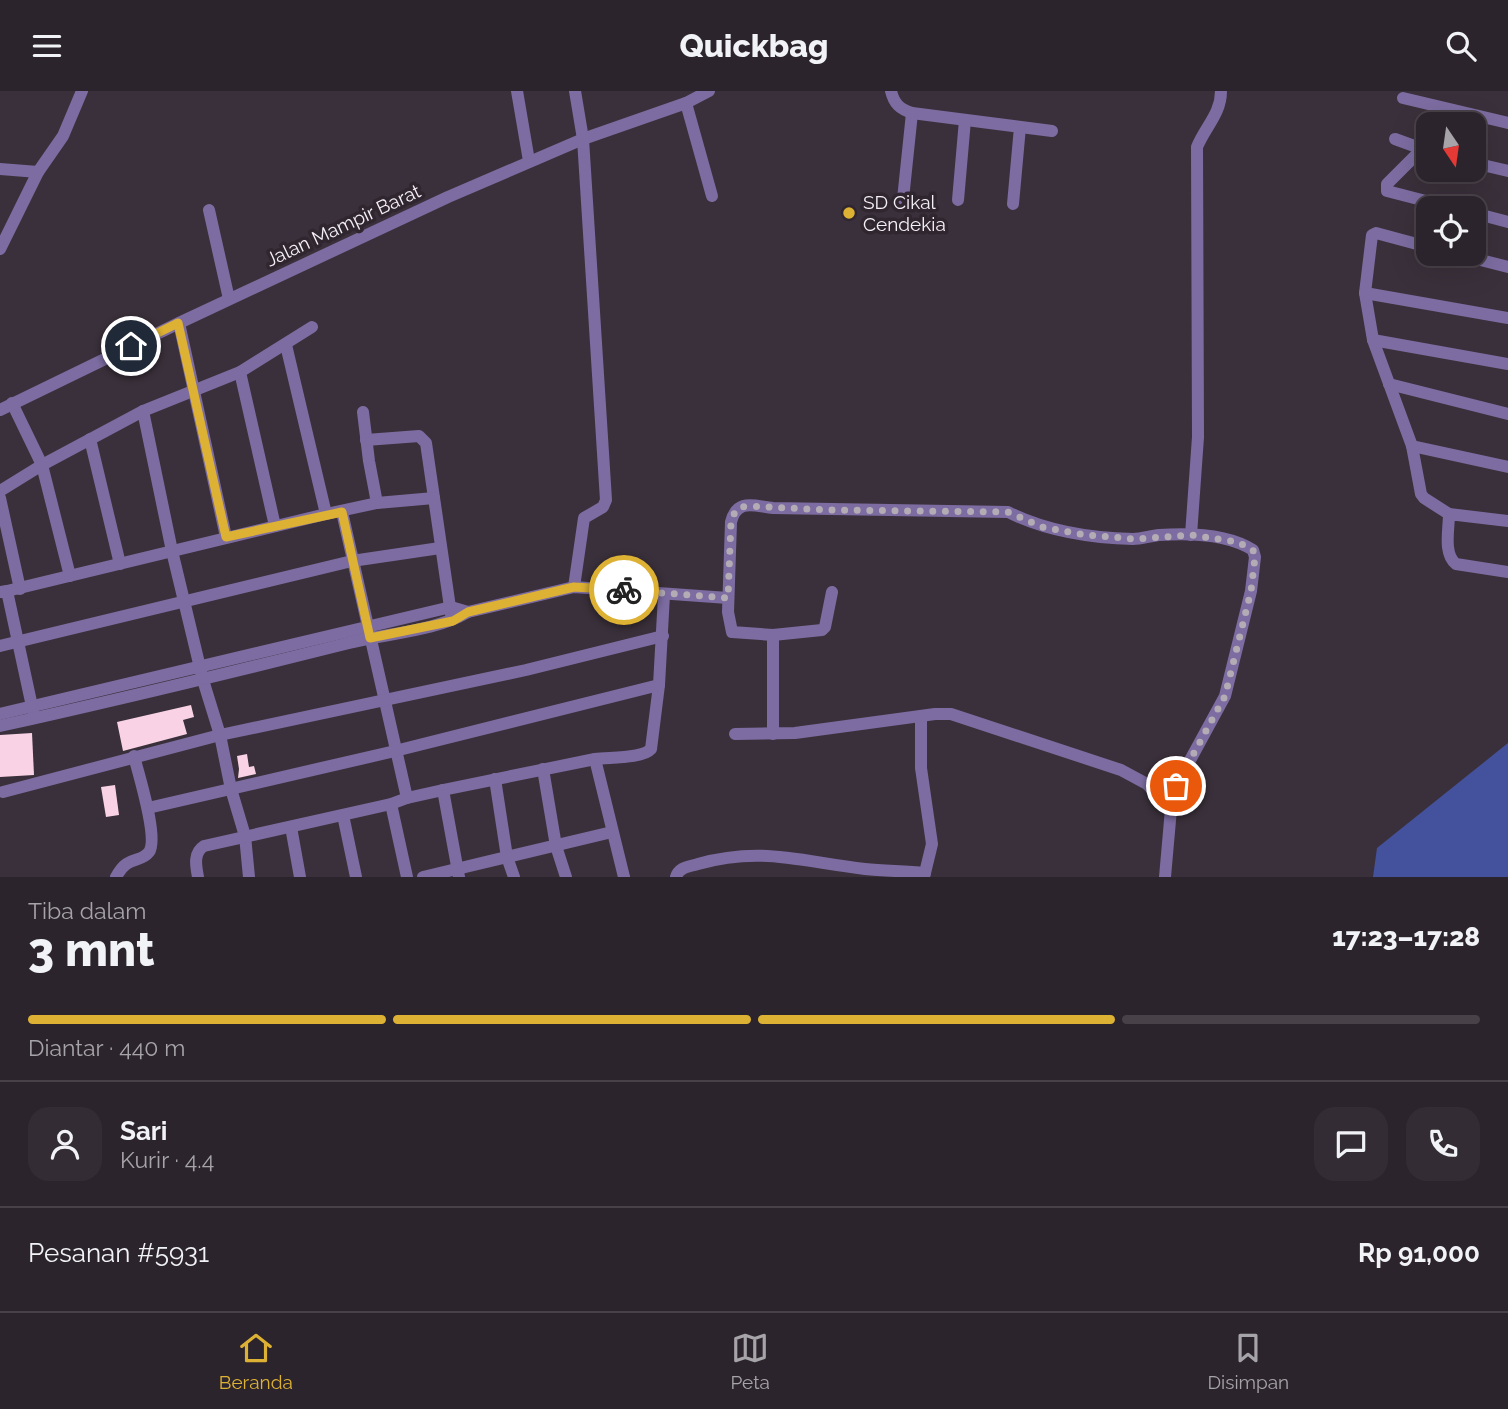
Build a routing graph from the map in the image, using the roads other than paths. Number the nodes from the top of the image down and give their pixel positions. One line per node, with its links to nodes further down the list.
1 (82, 91): 23 (street)
2 (517, 91): 19 (street)
3 (575, 91): 15 (street)
4 (709, 91): 9 (street, Jalan Mampir Barat)
5 (891, 91): 10 (street)
6 (1222, 91): 66 (street)
7 (1427, 97): 8 (street); 12 (street)
8 (1404, 98)
9 (686, 103): 15 (street, Jalan Mampir Barat); 24 (street)
10 (912, 113): 11 (street); 26 (street)
11 (965, 120): 13 (street); 27 (street)
12 (1508, 123)
13 (1020, 127): 14 (street); 28 (street)
14 (1052, 131)
15 (583, 139): 19 (street, Jalan Mampir Barat); 74 (street)
16 (1395, 139): 17 (street)
17 (1416, 148)
18 (1416, 158): 25 (street)
19 (529, 162): 37 (street, Jalan Mampir Barat)
20 (1486, 166): 22 (street)
21 (0, 169): 23 (street)
22 (1508, 171)
23 (38, 172): 33 (street)
24 (712, 196)
25 (1416, 198)
26 (904, 199)
27 (958, 200)
28 (1013, 204)
29 (209, 210): 37 (street)
30 (1486, 216): 31 (street)
31 (1508, 222)
32 (1416, 244): 36 (street)
33 (0, 249)
34 (1486, 261): 35 (street)
35 (1508, 267)
36 (1365, 293): 38 (street); 41 (street)
37 (229, 299): 39 (street, Jalan Mampir Barat)
38 (1508, 318)
39 (178, 323): 46 (street); 47 (street, Jalan Mampir Barat)
40 (312, 327): 42 (street)
41 (1373, 340): 43 (street); 45 (street)
42 (286, 345): 44 (street); 62 (street)
43 (1508, 364)
44 (240, 372): 46 (street); 65 (street)
45 (1389, 384): 51 (street); 54 (street)
46 (195, 392): 49 (street); 67 (street)
47 (12, 403): 48 (street, Jalan Mampir Barat); 55 (street)
48 (0, 410)
49 (143, 411): 52 (street); 69 (street)
50 (363, 412): 53 (street)
51 (1508, 414)
52 (90, 439): 55 (street); 71 (street)
53 (366, 440): 59 (street); 60 (street)
54 (1412, 446): 56 (street); 63 (street)
55 (42, 465): 57 (street); 73 (street)
56 (1508, 467)
57 (0, 491)
58 (0, 498): 75 (street)
59 (434, 498): 60 (street); 68 (street)
60 (377, 503): 61 (street)
61 (342, 512): 62 (street); 70 (street)
62 (326, 514): 65 (street)
63 (1449, 514): 64 (street); 72 (street)
64 (1508, 521)
65 (275, 526): 67 (street)
66 (1191, 535): 78 (street); 108 (street)
67 (226, 537): 69 (street)
68 (440, 548): 70 (street); 80 (street)
69 (172, 551): 71 (street); 79 (street)
70 (352, 561): 79 (street); 81 (street)
71 (120, 564): 73 (street)
72 (1508, 572)
73 (70, 576): 75 (street)
74 (574, 587): 77 (street); 80 (street)
75 (9, 591): 84 (street)
76 (832, 592): 82 (street)
77 (664, 595): 78 (street); 83 (street)
78 (728, 598): 82 (street)
79 (184, 602): 84 (street); 86 (street)
80 (452, 614): 81 (street)
81 (368, 633): 86 (street); 87 (street); 89 (street)
82 (773, 635): 95 (street)
83 (663, 636): 88 (street); 89 (street)
84 (19, 642): 85 (street); 90 (street)
85 (0, 646)
86 (200, 665): 87 (street); 90 (street)
87 (203, 680): 90 (street); 96 (street)
88 (659, 685): 97 (street); 99 (street)
89 (383, 699): 96 (street); 97 (street)
90 (33, 712): 91 (street); 93 (street)
91 (0, 714)
92 (921, 716): 95 (street); 108 (street); 116 (street)
93 (0, 726)
94 (735, 734): 95 (street)
95 (773, 734)
96 (220, 735): 98 (street); 102 (street)
97 (395, 751): 102 (street); 105 (street)
98 (134, 756): 104 (street); 107 (street)
99 (595, 758): 100 (street); 111 (street)
100 (543, 769): 101 (street); 113 (street)
101 (495, 779): 103 (street); 114 (street)
102 (231, 789): 107 (street); 112 (street)
103 (443, 790): 105 (street); 115 (street)
104 (3, 792)
105 (407, 798): 106 (street)
106 (391, 804): 109 (street); 122 (street)
107 (148, 808): 117 (street)
108 (1171, 809): 128 (street)
109 (343, 815): 110 (street); 121 (street)
110 (291, 827): 112 (street); 120 (street)
111 (612, 832): 113 (street); 126 (street)
112 (245, 836): 118 (street); 119 (street)
113 (556, 846): 114 (street); 125 (street)
114 (507, 857): 115 (street); 124 (street)
115 (458, 873): 123 (street)
116 (924, 875): 127 (street)
117 (116, 877)
118 (198, 877)
119 (249, 877)
120 (300, 877)
121 (356, 877)
122 (407, 877)
123 (423, 877)
124 (514, 877)
125 (566, 877)
126 (624, 877)
127 (677, 877)
128 (1166, 877)

